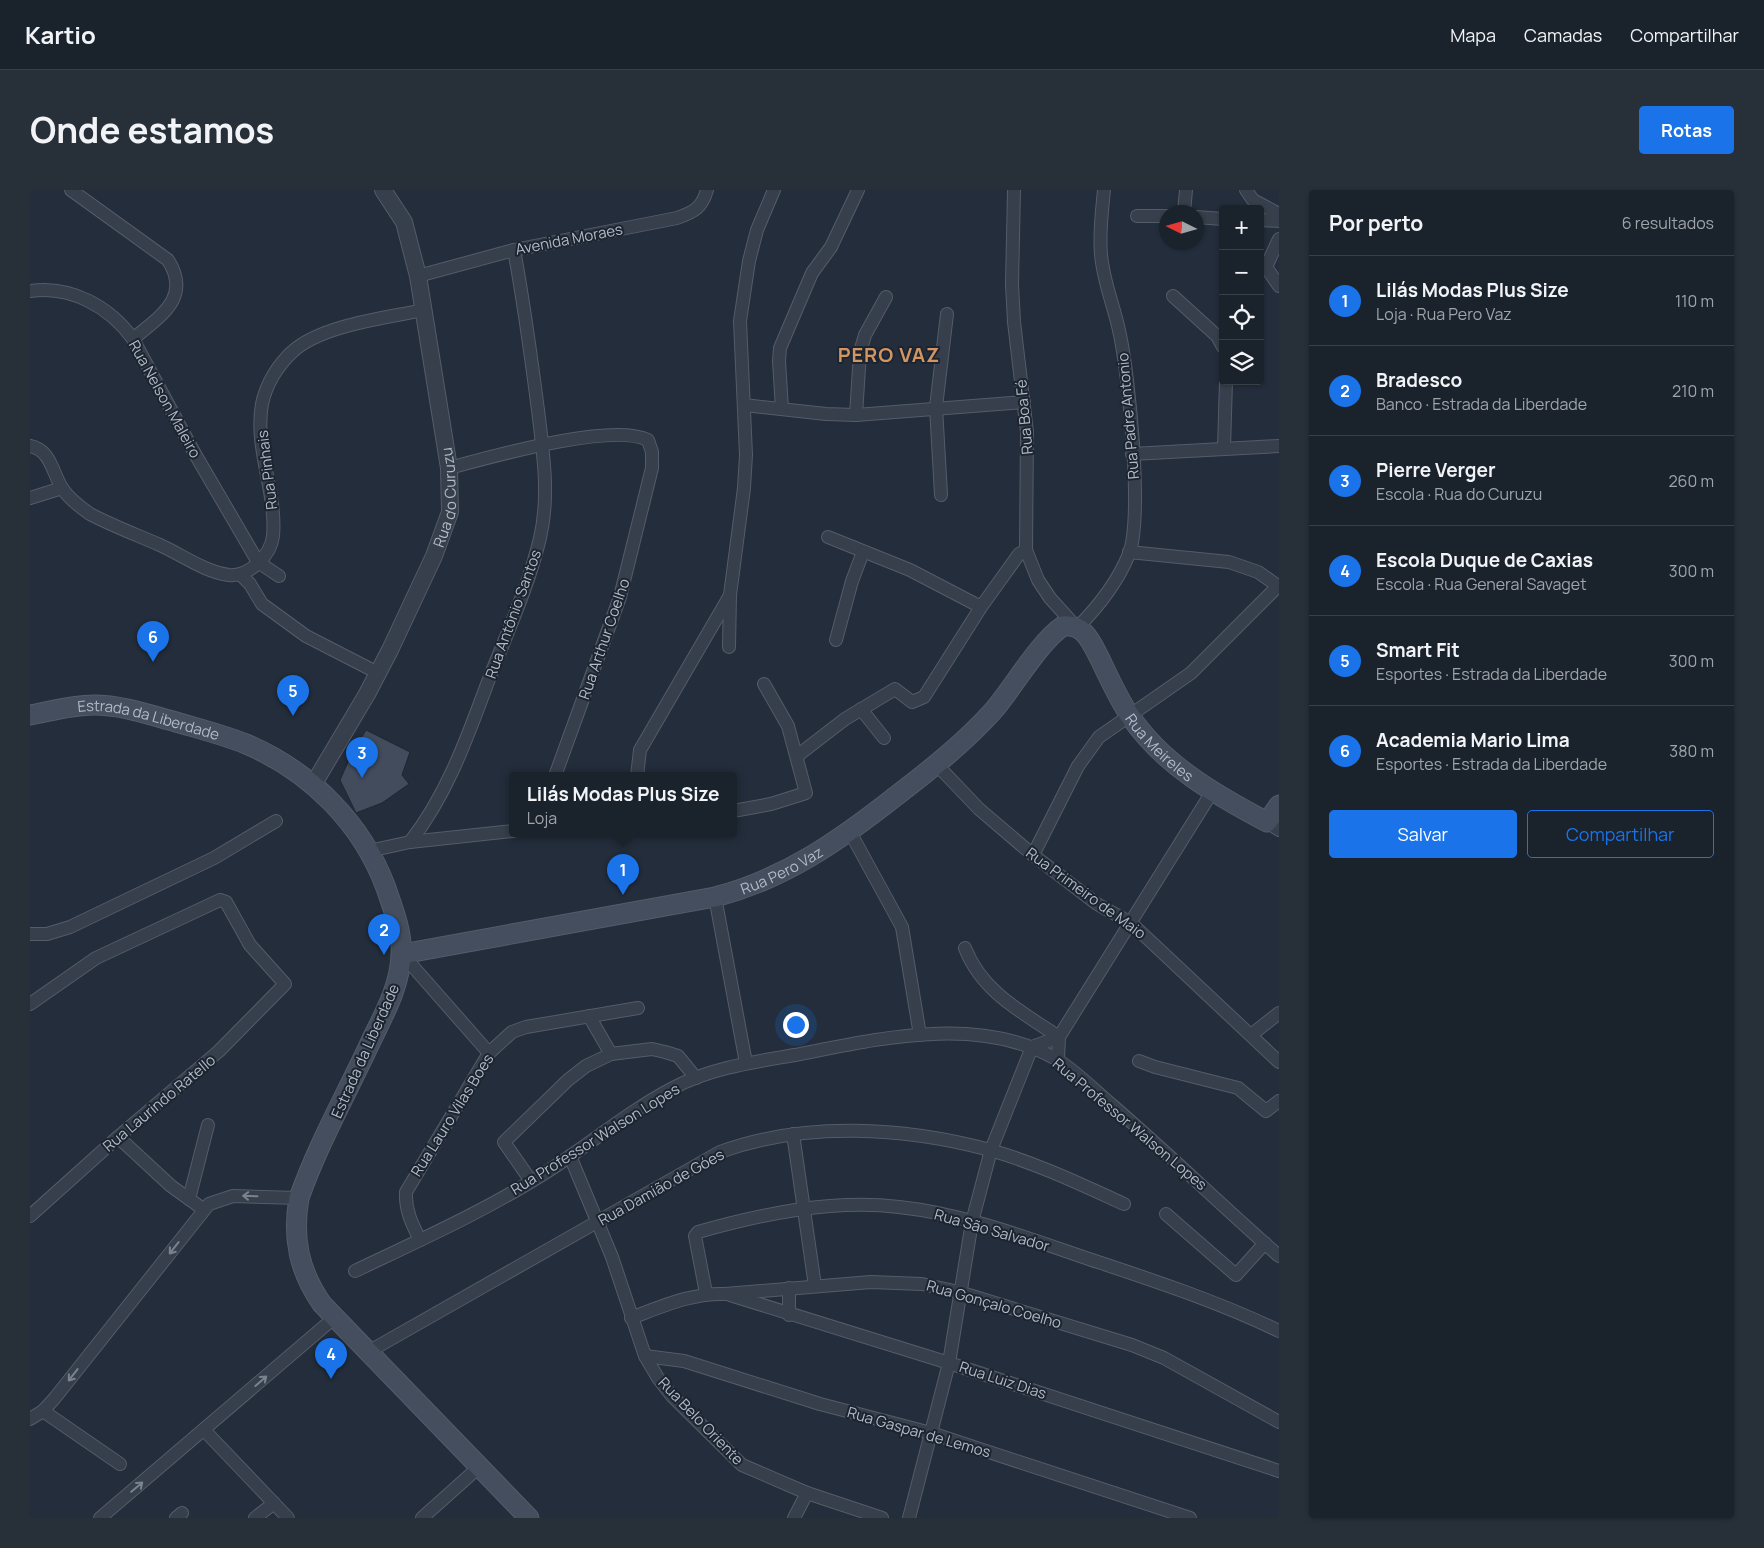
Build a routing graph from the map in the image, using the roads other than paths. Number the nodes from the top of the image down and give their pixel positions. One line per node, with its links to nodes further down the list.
1 (70, 190): 27 (street)
2 (383, 190): 20 (street, Rua do Curuzu)
3 (707, 190): 19 (street, Avenida Moraes)
4 (774, 190): 31 (street)
5 (858, 190): 33 (street)
6 (1014, 190): 30 (street, Rua Boa Fé)
7 (1104, 190): 39 (street, Rua Padre Antonio)
8 (1186, 190): 10 (street)
9 (1246, 190): 11 (street)
10 (1185, 205)
11 (1279, 214)
12 (1137, 216): 13 (street)
13 (1159, 216)
14 (1204, 218): 15 (street)
15 (1219, 219)
16 (1264, 220): 17 (street)
17 (1279, 221)
18 (1279, 239): 21 (street)
19 (514, 250): 20 (street, Avenida Moraes); 35 (street, Rua Antônio Santos)
20 (418, 276): 25 (street, Rua do Curuzu)
21 (1279, 286)
22 (30, 291): 27 (street, Rua Nelson Maleiro)
23 (1173, 296): 28 (street)
24 (886, 297): 34 (street)
25 (424, 310): 40 (street, Rua do Curuzu); 48 (street, Rua Pinhais)
26 (947, 314): 32 (street)
27 (134, 339): 48 (street, Rua Nelson Maleiro)
28 (1219, 340)
29 (1226, 385): 38 (street)
30 (1024, 402): 32 (street); 45 (street, Rua Boa Fé)
31 (744, 405): 33 (street); 52 (street)
32 (936, 407): 34 (street); 42 (street)
33 (782, 409): 34 (street)
34 (856, 415)
35 (542, 445): 40 (street); 65 (street, Rua Arthur Coelho); 75 (street, Rua Antônio Santos)
36 (30, 446): 41 (street)
37 (1279, 446): 38 (street)
38 (1224, 448): 39 (street)
39 (1132, 454): 47 (street, Rua Padre Antonio)
40 (449, 468): 57 (street, Rua do Curuzu)
41 (62, 488): 43 (street); 50 (street)
42 (940, 495)
43 (30, 498)
44 (828, 537): 46 (street)
45 (1026, 550): 53 (street); 54 (street, Rua Boa Fé)
46 (863, 552): 53 (street); 55 (street)
47 (1129, 552): 51 (street); 54 (street, Rua Padre Antonio)
48 (258, 562): 49 (street); 50 (street, Rua Pinhais)
49 (279, 576)
50 (246, 579): 57 (street)
51 (1278, 586): 61 (street)
52 (730, 595): 56 (street); 66 (street)
53 (981, 607): 59 (street)
54 (1077, 628): 61 (main road, Rua Meireles); 64 (main road, Rua Pero Vaz)
55 (836, 640)
56 (729, 647)
57 (378, 673): 67 (street, Rua do Curuzu)
58 (764, 684): 63 (street)
59 (861, 709): 62 (street); 63 (street)
60 (30, 715): 67 (main road, Estrada da Liberdade)
61 (1130, 716): 68 (main road, Rua Meireles); 77 (street)
62 (884, 738)
63 (797, 756): 70 (street)
64 (936, 765): 74 (main road, Rua Pero Vaz); 77 (street, Rua Primeiro de Maio)
65 (555, 772)
66 (637, 772)
67 (313, 785): 76 (main road, Estrada da Liberdade)
68 (1212, 792): 72 (main road, Rua Meireles); 79 (street)
69 (1279, 805): 72 (main road)
70 (737, 810)
71 (276, 821): 80 (street)
72 (1273, 826)
73 (509, 831): 75 (street)
74 (850, 832): 78 (main road, Rua Pero Vaz); 87 (street)
75 (410, 842): 76 (street)
76 (369, 851): 82 (main road, Estrada da Liberdade)
77 (1033, 856): 79 (street, Rua Primeiro de Maio)
78 (715, 897): 82 (main road, Rua Pero Vaz); 96 (street)
79 (1131, 923): 88 (street, Rua Primeiro de Maio); 89 (street)
80 (30, 934)
81 (965, 948): 89 (street)
82 (402, 954): 91 (street); 105 (main road, Estrada da Liberdade)
83 (30, 1004): 101 (street, Rua Laurindo Ratello)
84 (638, 1008): 86 (street, Rua Lauro Vilas Boes)
85 (1279, 1013): 88 (street)
86 (589, 1016): 91 (street, Rua Lauro Vilas Boes); 92 (street)
87 (920, 1035): 90 (street, Rua Professor Walson Lopes); 96 (street, Rua Professor Walson Lopes)
88 (1251, 1035): 95 (street, Rua Primeiro de Maio)
89 (1059, 1037): 90 (street); 93 (street)
90 (1032, 1047): 93 (street, Rua Professor Walson Lopes); 102 (street)
91 (490, 1053): 114 (street, Rua Lauro Vilas Boes)
92 (611, 1054): 97 (street); 104 (street)
93 (1058, 1060): 115 (street, Rua Professor Walson Lopes)
94 (1139, 1060): 98 (street)
95 (1279, 1062)
96 (746, 1063): 97 (street, Rua Professor Walson Lopes)
97 (696, 1078): 103 (street, Rua Professor Walson Lopes)
98 (1279, 1101)
99 (208, 1125): 106 (street)
100 (793, 1134): 102 (street, Rua Damião de Góes); 109 (street); 112 (street, Rua Damião de Góes)
101 (118, 1137): 106 (street); 111 (street, Rua Laurindo Ratello)
102 (991, 1150): 107 (street, Rua Damião de Góes); 113 (street)
103 (570, 1156): 104 (street, Rua Professor Walson Lopes); 112 (street, Rua Belo Oriente)
104 (531, 1181): 114 (street, Rua Professor Walson Lopes)
105 (299, 1198): 108 (street, one-way to 108); 124 (main road, Estrada da Liberdade)
106 (189, 1199): 108 (street)
107 (1124, 1204)
108 (203, 1209): 130 (street, one-way to 130)
109 (803, 1209): 113 (street, Rua São Salvador); 118 (street); 121 (street, Rua São Salvador)
110 (1166, 1214): 115 (street)
111 (30, 1216)
112 (598, 1221): 125 (street, Rua Belo Oriente); 127 (street, Rua Damião de Góes)
113 (972, 1222): 120 (street); 126 (street, Rua São Salvador)
114 (420, 1240): 117 (street, Rua Professor Walson Lopes)
115 (1265, 1243): 116 (street, Rua Professor Walson Lopes)
116 (1279, 1256)
117 (355, 1271)
118 (815, 1286): 119 (street, Rua Gonçalo Coelho); 120 (street, Rua Gonçalo Coelho)
119 (789, 1288): 122 (street, Rua Gonçalo Coelho); 123 (street)
120 (959, 1292): 129 (street); 132 (street, Rua Gonçalo Coelho)
121 (706, 1293): 122 (street, Rua Gonçalo Coelho); 125 (street, Rua Gonçalo Coelho)
122 (726, 1294): 123 (street, Rua Luiz Dias)
123 (789, 1315): 129 (street, Rua Luiz Dias)
124 (334, 1318): 127 (main road, Estrada da Liberdade); 133 (street, one-way to 124)
125 (631, 1318): 128 (street, Rua Belo Oriente)
126 (1279, 1331)
127 (368, 1352): 136 (main road, Estrada da Liberdade)
128 (646, 1356): 134 (street, Rua Gaspar de Lemos); 138 (street, Rua Belo Oriente)
129 (949, 1363): 134 (street); 137 (street, Rua Luiz Dias)
130 (43, 1411): 131 (street); 135 (street)
131 (30, 1419)
132 (1279, 1422)
133 (205, 1430): 139 (street); 140 (street, one-way to 133)
134 (931, 1433): 147 (street); 148 (street, Rua Gaspar de Lemos)
135 (120, 1464)
136 (479, 1468): 143 (street); 144 (main road, Estrada da Liberdade)
137 (1279, 1471)
138 (807, 1493): 145 (street); 146 (street, Rua Belo Oriente)
139 (274, 1503): 141 (street); 142 (street)
140 (101, 1518)
141 (255, 1518)
142 (288, 1518)
143 (422, 1518)
144 (529, 1518)
145 (794, 1518)
146 (882, 1518)
147 (908, 1518)
148 (1190, 1518)

